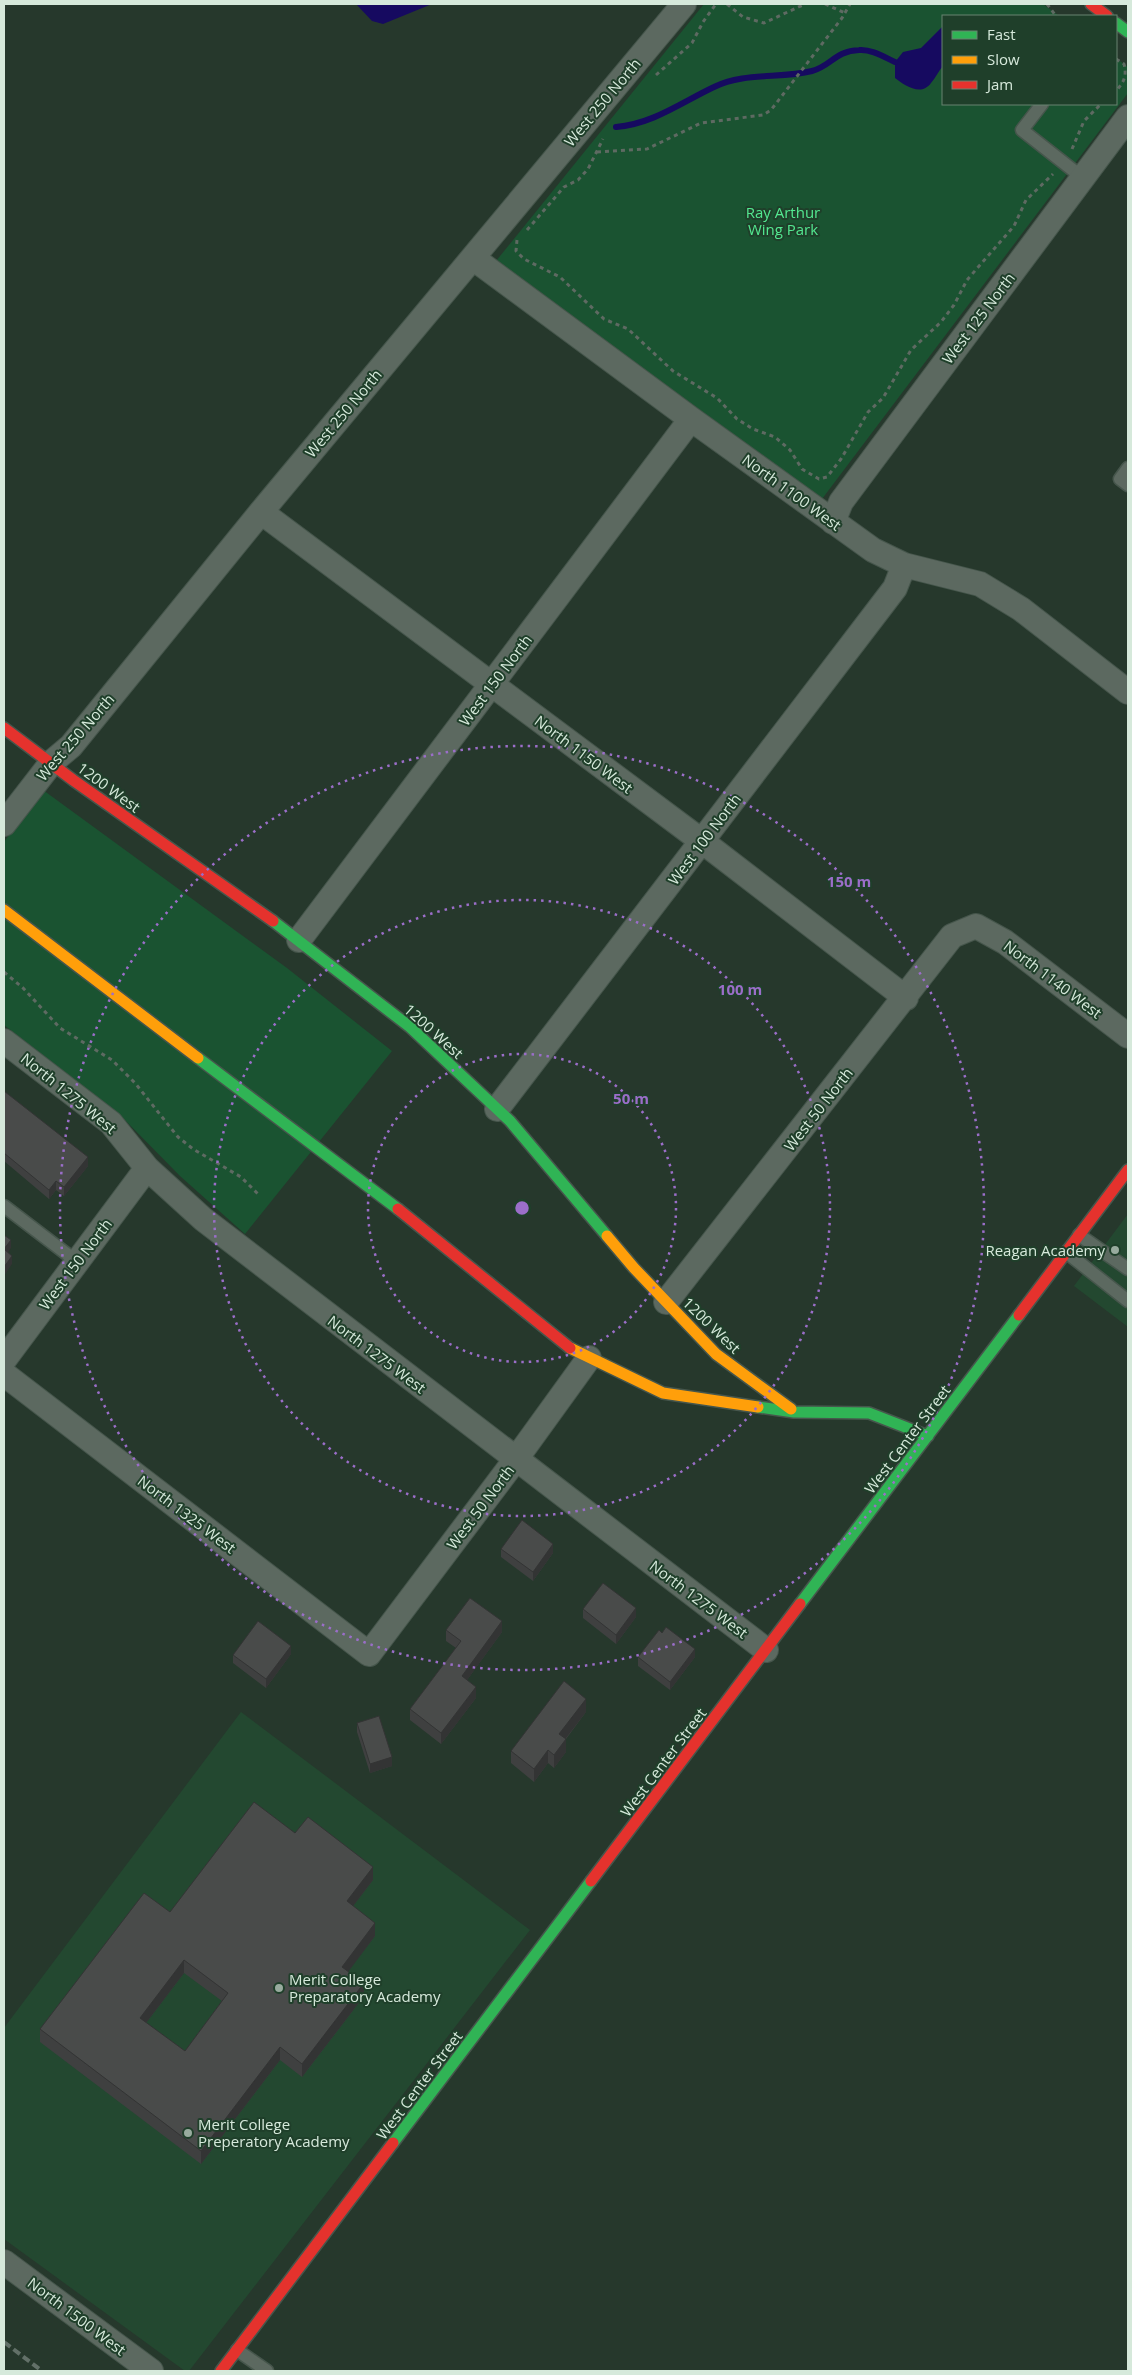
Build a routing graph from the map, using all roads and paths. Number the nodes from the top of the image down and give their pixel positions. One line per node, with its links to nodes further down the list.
1 (684, 4): 24 (street, West 250 North)
2 (716, 4): 15 (path)
3 (727, 4): 4 (path)
4 (806, 4)
5 (825, 4): 9 (path)
6 (850, 4): 9 (path)
7 (1048, 4): 10 (path)
8 (1091, 4): 11 (street)
9 (845, 13): 21 (path)
10 (1055, 15)
11 (1106, 15)
12 (1117, 24): 13 (street)
13 (1128, 32)
14 (1117, 60): 16 (path)
15 (652, 78)
16 (1117, 90)
17 (1041, 105): 22 (lane)
18 (1100, 105): 22 (path)
19 (1128, 117): 23 (street, West 125 North)
20 (606, 132): 21 (path)
21 (596, 152): 22 (path)
22 (1063, 162): 23 (lane)
23 (1083, 178): 29 (street, West 125 North)
24 (473, 258): 25 (street, North 1100 West); 28 (street, West 250 North)
25 (691, 419): 29 (street, North 1100 West); 31 (street, West 150 North)
26 (1128, 468): 27 (lane)
27 (1128, 486)
28 (261, 512): 31 (street, North 1150 West); 34 (street, West 250 North)
29 (833, 522): 30 (street, North 1100 West)
30 (904, 565): 32 (street, North 1100 West); 36 (street, West 100 North)
31 (492, 685): 36 (street, North 1150 West); 39 (street, West 150 North)
32 (1128, 692)
33 (4, 728): 34 (street, 1200 West)
34 (52, 762): 35 (street, West 250 North); 39 (street, 1200 West)
35 (4, 824)
36 (702, 842): 41 (street, North 1150 West); 44 (street, West 100 North)
37 (4, 910): 55 (street)
38 (976, 926): 41 (street, West 50 North); 42 (street, North 1140 West)
39 (299, 940): 44 (street, 1200 West)
40 (4, 972): 47 (path)
41 (906, 998): 54 (street, West 50 North)
42 (1128, 1036)
43 (4, 1041): 45 (street, North 1275 West)
44 (497, 1109): 54 (street, 1200 West)
45 (147, 1168): 51 (street, West 150 North); 60 (street, North 1275 West)
46 (1128, 1170): 49 (street, West Center Street)
47 (259, 1195)
48 (4, 1206): 51 (lane)
49 (1079, 1236): 50 (street, West Center Street); 52 (lane)
50 (1066, 1252): 53 (lane); 59 (street, West Center Street)
51 (76, 1261): 56 (street, West 150 North)
52 (1128, 1269)
53 (1128, 1301)
54 (666, 1302): 58 (street, 1200 West)
55 (589, 1358): 58 (street); 60 (street, West 50 North)
56 (4, 1360)
57 (4, 1374): 62 (street, North 1325 West)
58 (794, 1412): 59 (street)
59 (928, 1436): 61 (street, West Center Street)
60 (516, 1459): 61 (street, North 1275 West); 62 (street, West 50 North)
61 (766, 1650): 64 (street, West Center Street)
62 (369, 1654)
63 (4, 2262): 65 (street, North 1500 West)
64 (237, 2350): 66 (street, West Center Street); 67 (lane)
65 (151, 2371)
66 (221, 2371)
67 (267, 2371)

